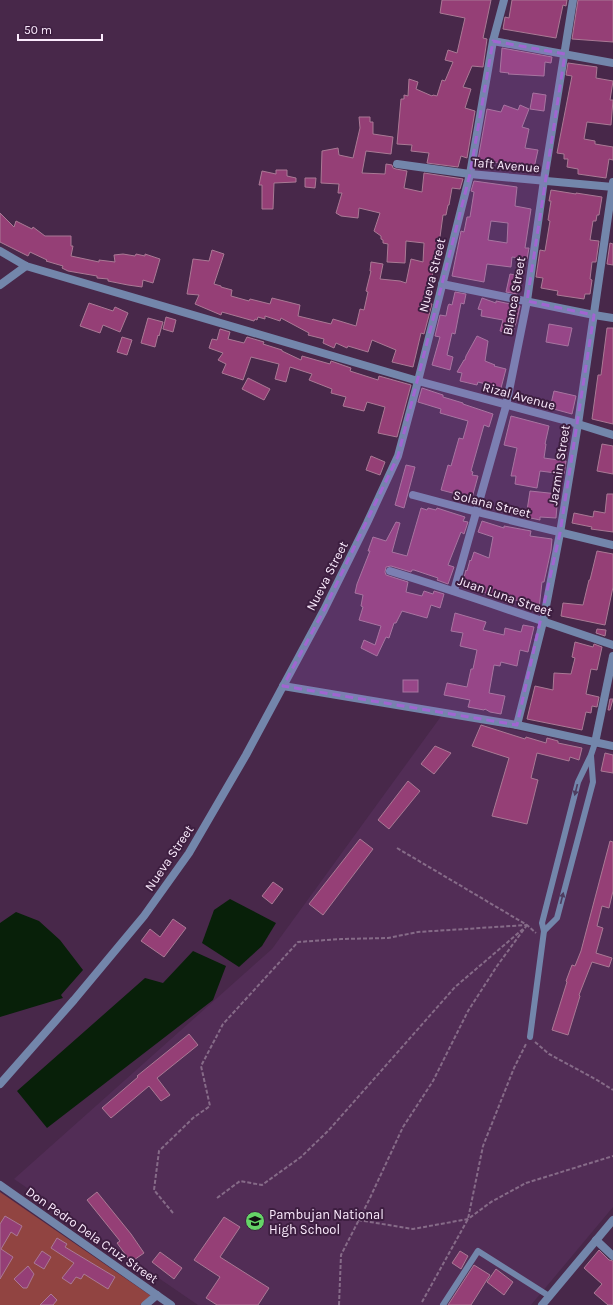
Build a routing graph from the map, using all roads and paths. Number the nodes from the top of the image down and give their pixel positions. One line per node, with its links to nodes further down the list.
1 (504, 0): 3 (street, Nueva Street)
2 (573, 0): 4 (street, Blanca Street)
3 (493, 41): 4 (street); 7 (street, Nueva Street)
4 (565, 54): 5 (street); 8 (street, Blanca Street)
5 (613, 63)
6 (397, 164): 7 (street, Taft Avenue)
7 (470, 174): 8 (street, Taft Avenue); 12 (street, Nueva Street)
8 (544, 180): 9 (street, Taft Avenue); 14 (street, Blanca Street)
9 (613, 185): 15 (street, Jazmin Street)
10 (0, 251): 11 (street, Rizal Avenue)
11 (26, 266): 13 (street); 17 (street, Rizal Avenue)
12 (442, 284): 14 (street); 17 (street, Nueva Street)
13 (0, 285)
14 (526, 301): 15 (street); 18 (street, Blanca Street)
15 (594, 315): 16 (street); 19 (street, Jazmin Street)
16 (613, 318)
17 (418, 381): 18 (street, Rizal Avenue); 30 (street, Nueva Street)
18 (506, 406): 19 (street, Rizal Avenue); 22 (street, Blanca Street)
19 (578, 424): 20 (street, Rizal Avenue); 23 (street, Jazmin Street)
20 (613, 435)
21 (413, 495): 22 (street, Solana Street)
22 (477, 512): 23 (street, Solana Street); 26 (street, Blanca Street)
23 (560, 533): 24 (street, Solana Street); 27 (street, Jazmin Street)
24 (613, 545)
25 (390, 571): 26 (street, Juan Luna Street)
26 (454, 591): 27 (street, Juan Luna Street)
27 (542, 622): 28 (street, Juan Luna Street); 31 (street, Jazmin Street)
28 (613, 645)
29 (613, 656): 32 (street)
30 (282, 686): 31 (street); 40 (street, Nueva Street)
31 (517, 726): 32 (street)
32 (595, 743): 33 (street); 34 (lane)
33 (613, 746)
34 (591, 755): 37 (lane, one-way to 37); 37 (lane, one-way to 34)
35 (397, 848): 36 (path)
36 (527, 926): 38 (path); 44 (path); 45 (path); 46 (path)
37 (544, 931): 38 (lane)
38 (543, 939): 39 (lane)
39 (530, 1037): 41 (path); 47 (path)
40 (0, 1084)
41 (613, 1090)
42 (613, 1156): 47 (path)
43 (0, 1185): 51 (street, Don Pedro Dela Cruz Street)
44 (217, 1198)
45 (173, 1213)
46 (358, 1220): 47 (path); 56 (path)
47 (468, 1220): 53 (path)
48 (613, 1220): 49 (street)
49 (596, 1240): 50 (street); 52 (street)
50 (613, 1256)
51 (157, 1295): 54 (street); 55 (street, Don Pedro Dela Cruz Street)
52 (549, 1296): 57 (lane); 58 (street)
53 (422, 1302)
54 (145, 1305)
55 (171, 1305)
56 (339, 1305)
57 (443, 1305)
58 (542, 1305)

